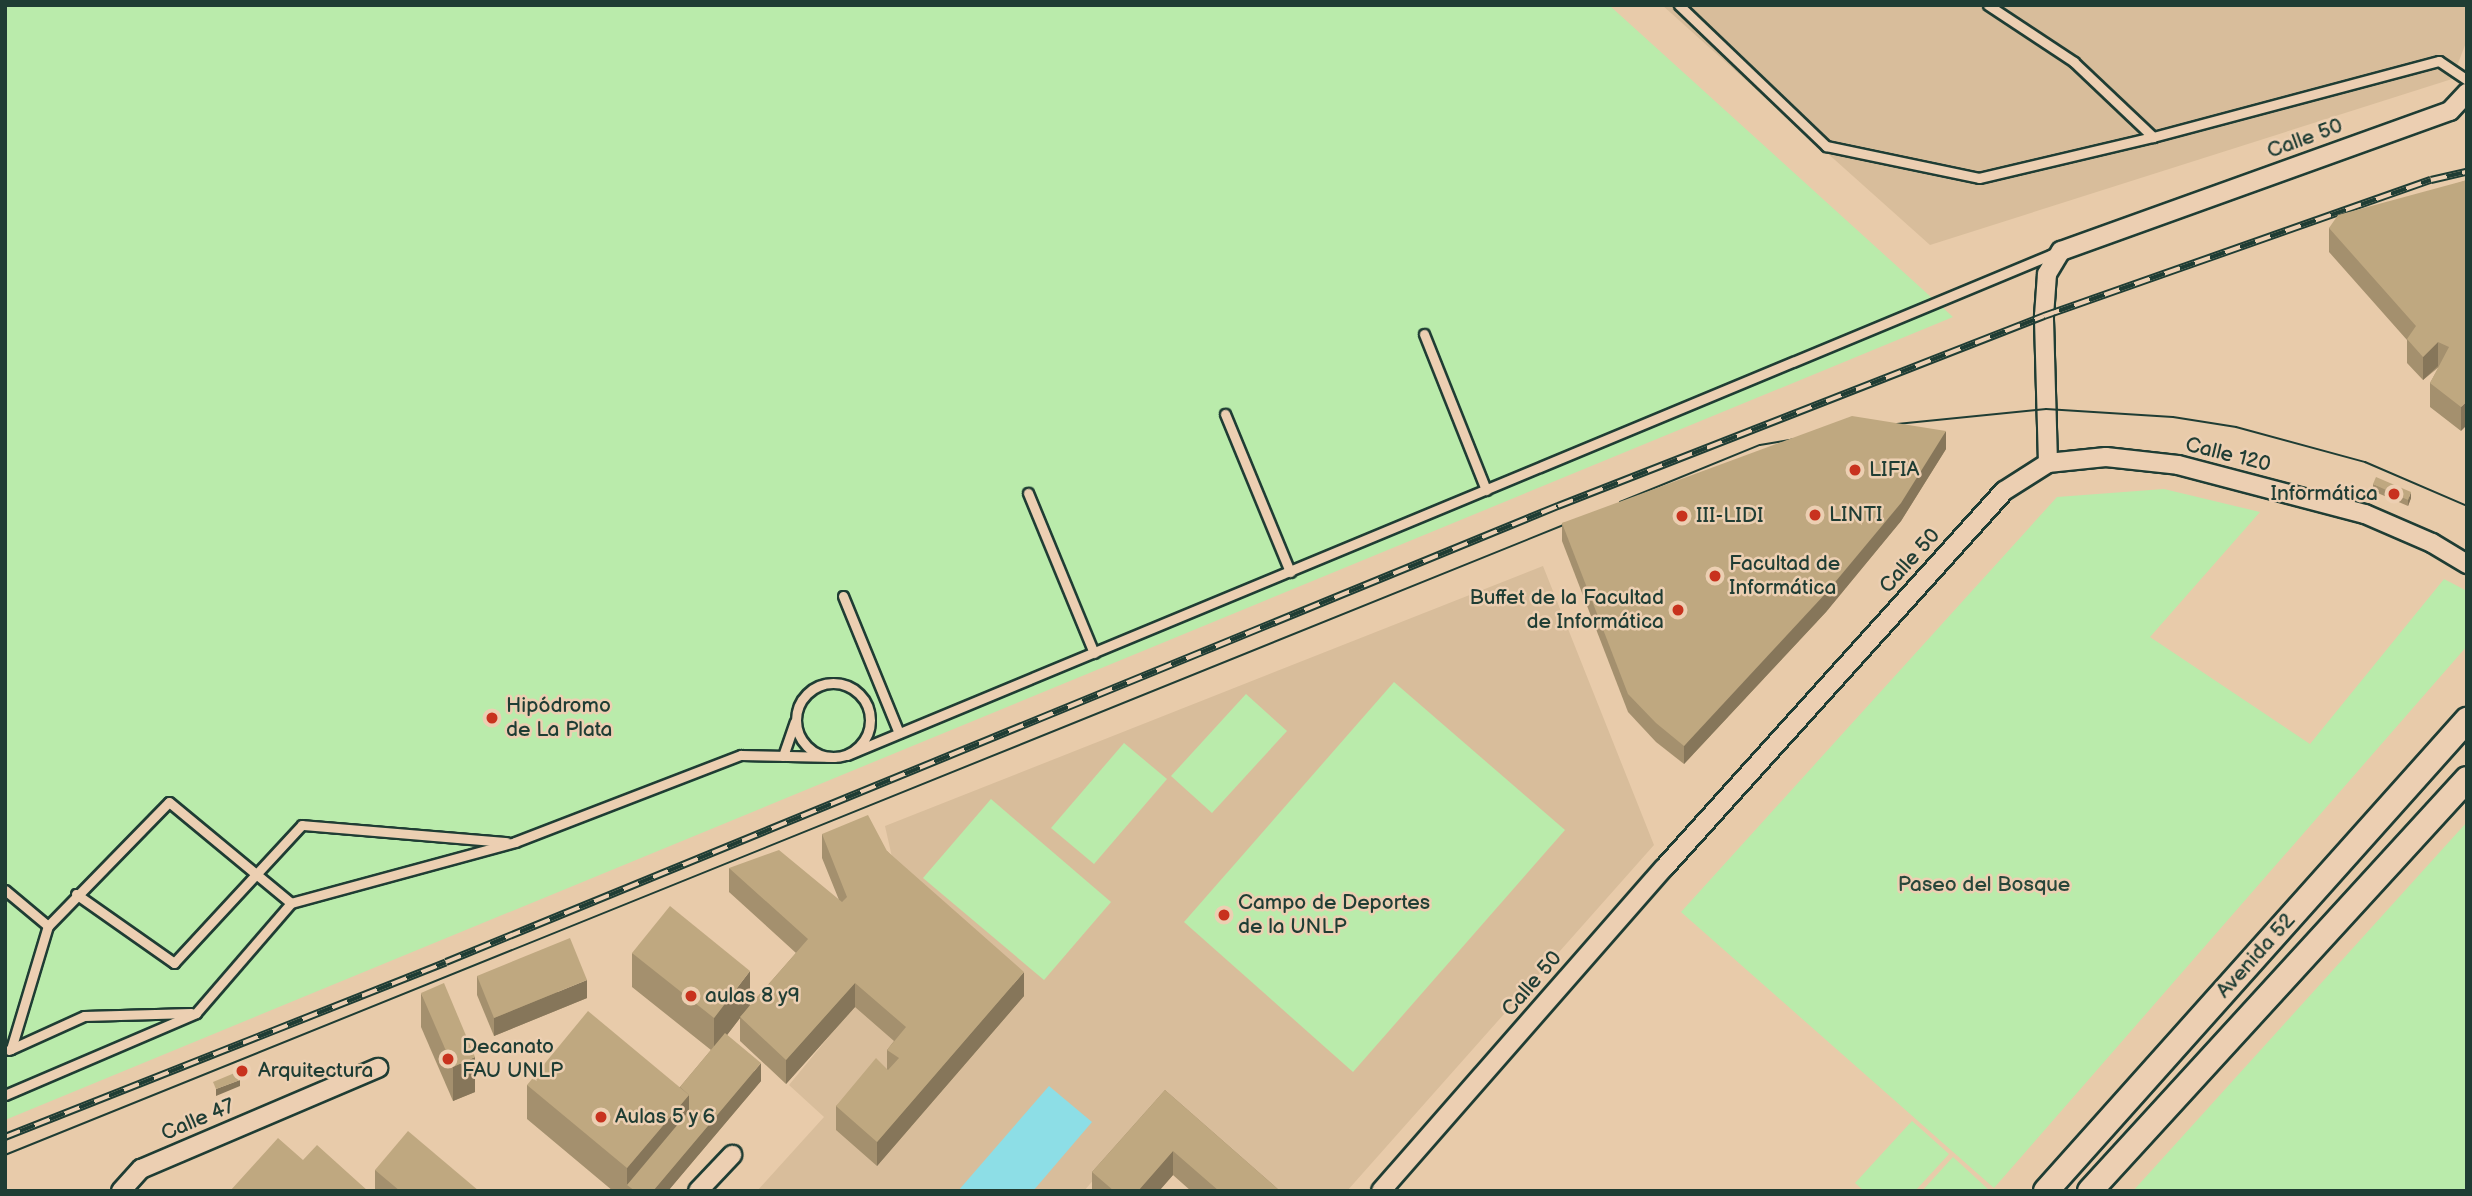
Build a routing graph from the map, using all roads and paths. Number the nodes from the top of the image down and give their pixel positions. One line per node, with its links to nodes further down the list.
1 (1679, 5): 5 (lane)
2 (1988, 5): 5 (lane)
3 (2467, 80): 5 (lane)
4 (2467, 93): 6 (street, Calle 50)
5 (2153, 137)
6 (2061, 251): 9 (street); 10 (lane)
7 (1424, 334): 10 (lane)
8 (1225, 414): 13 (lane)
9 (2048, 463): 12 (street, Calle 120); 36 (street, Calle 50)
10 (1486, 490): 13 (lane)
11 (1028, 493): 15 (lane)
12 (2467, 564)
13 (1290, 572): 15 (lane)
14 (843, 596): 18 (lane)
15 (1094, 653): 18 (lane)
16 (796, 714): 19 (lane); 20 (lane); 21 (lane)
17 (2467, 720): 37 (main road, Avenida 52)
18 (899, 733): 19 (lane)
19 (847, 755): 21 (lane)
20 (783, 756): 21 (lane); 23 (lane)
21 (834, 757)
22 (2467, 779): 38 (main road, Avenida 52)
23 (515, 842): 24 (lane); 27 (lane)
24 (256, 874): 26 (lane); 26 (lane); 27 (lane)
25 (5, 890): 28 (lane)
26 (76, 894): 28 (lane)
27 (290, 903): 29 (lane)
28 (48, 926): 30 (lane)
29 (196, 1013): 30 (lane); 32 (lane)
30 (8, 1050)
31 (378, 1068): 34 (street, Calle 47)
32 (5, 1095)
33 (732, 1155): 35 (street)
34 (121, 1191)
35 (698, 1191)
36 (1381, 1191)
37 (2046, 1191)
38 (2090, 1191)

